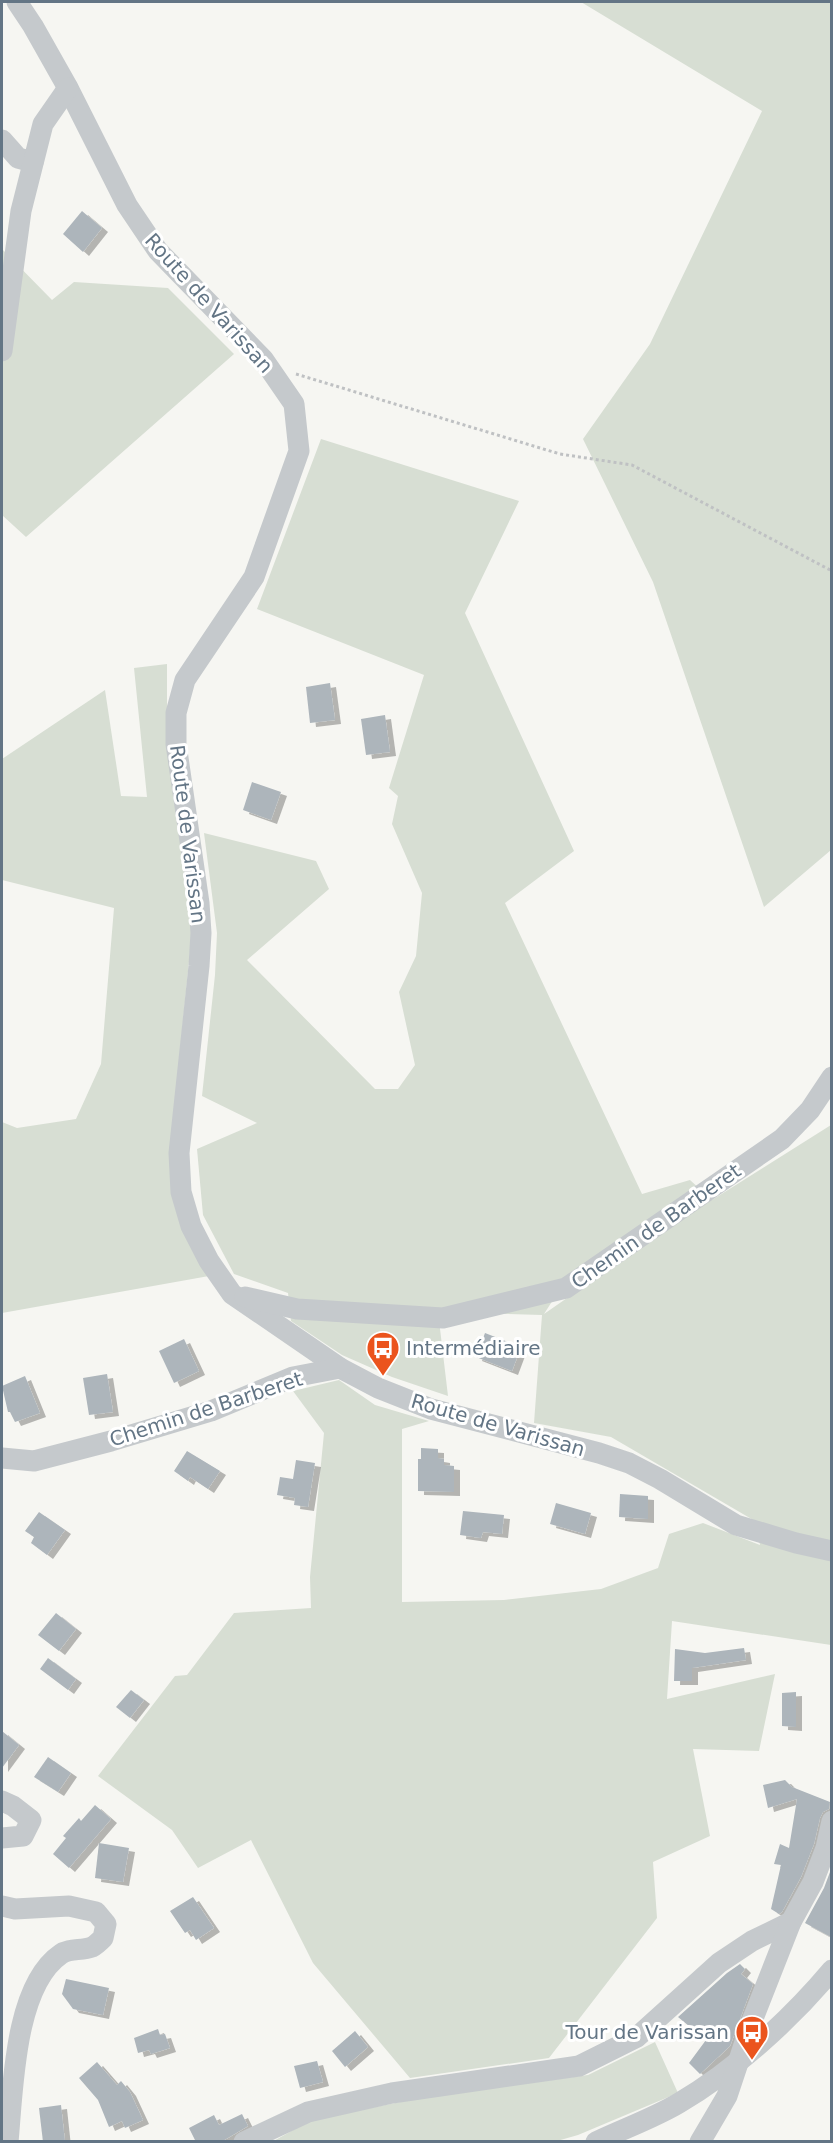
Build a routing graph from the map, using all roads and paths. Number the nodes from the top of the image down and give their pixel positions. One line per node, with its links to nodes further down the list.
1 (17, 2): 2 (street, Route de Varissan)
2 (68, 88): 4 (street); 6 (street, Route de Varissan)
3 (2, 140): 4 (street)
4 (33, 162): 5 (street)
5 (2, 351)
6 (268, 366): 7 (path); 9 (street, Route de Varissan)
7 (831, 571)
8 (831, 1077): 9 (street, Chemin de Barberet)
9 (232, 1294): 10 (street, Route de Varissan)
10 (340, 1368): 11 (street, Chemin de Barberet); 12 (street, Route de Varissan)
11 (2, 1458)
12 (831, 1551)
13 (2, 1801): 15 (street)
14 (831, 1821): 17 (street)
15 (2, 1838)
16 (2, 1906): 20 (street)
17 (791, 1922): 19 (street); 21 (street)
18 (831, 1970): 19 (street)
19 (740, 2060): 22 (street); 23 (street)
20 (8, 2142)
21 (244, 2142)
22 (596, 2142)
23 (700, 2142)

